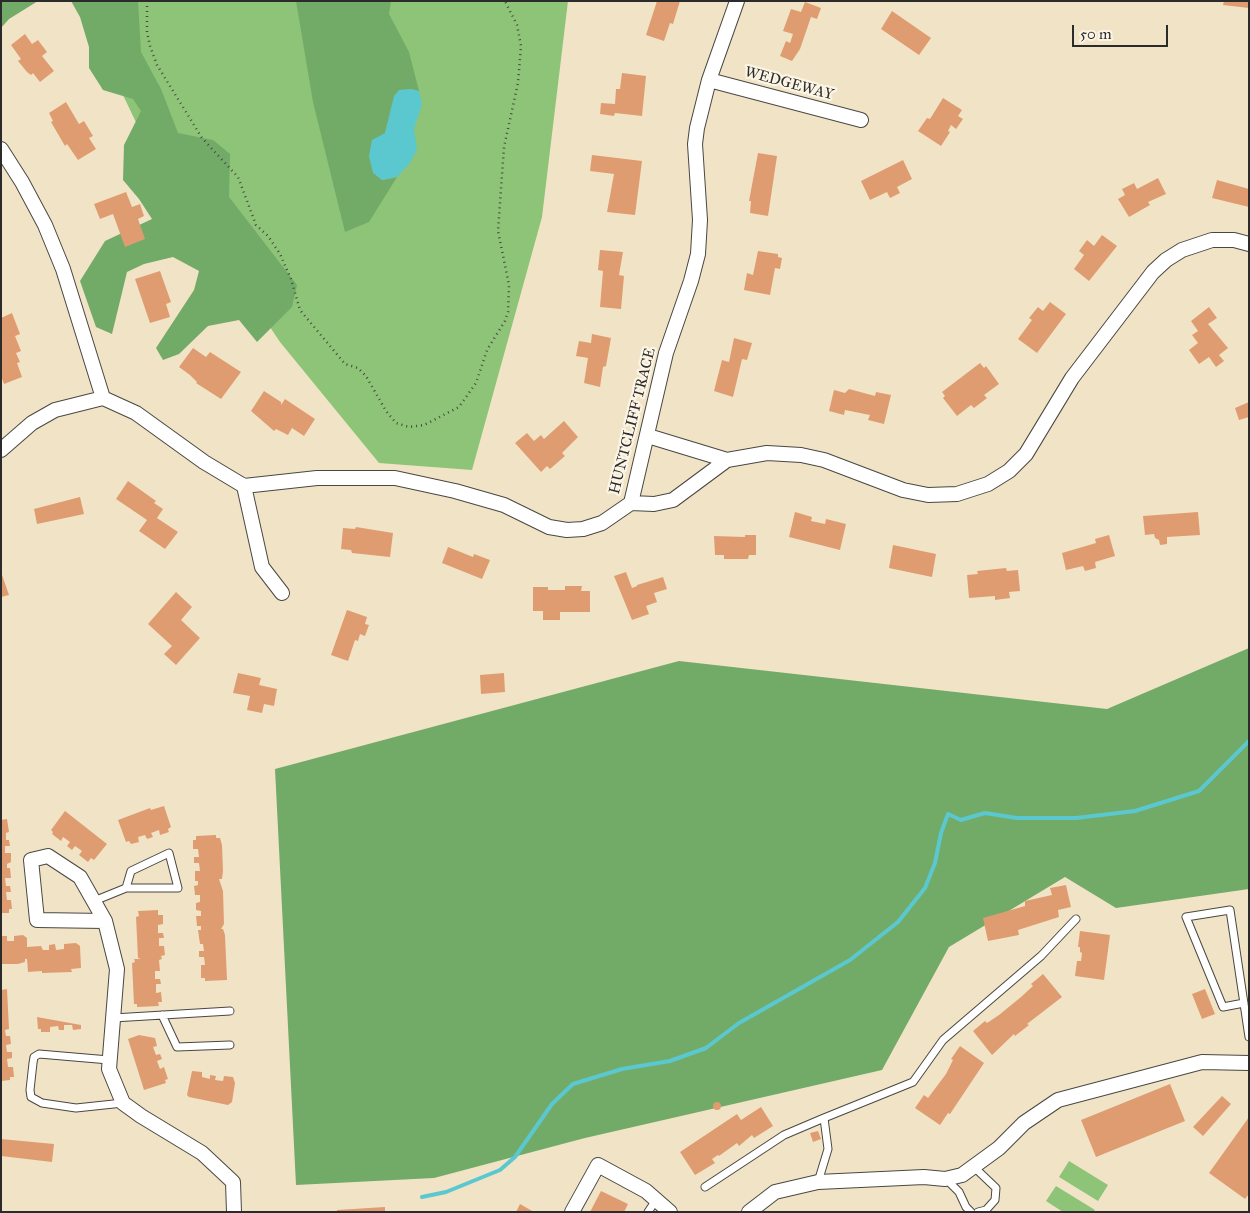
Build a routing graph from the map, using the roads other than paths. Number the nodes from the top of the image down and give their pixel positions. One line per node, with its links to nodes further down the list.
1 (737, 1): 2 (street, HUNTCLIFF TRACE)
2 (709, 80): 3 (street, WEDGEWAY); 7 (street, HUNTCLIFF TRACE)
3 (861, 120)
4 (1, 149): 6 (street)
5 (1249, 244): 9 (street)
6 (103, 398): 8 (street); 10 (street)
7 (648, 436): 9 (street); 11 (street, HUNTCLIFF TRACE)
8 (1, 450)
9 (727, 460): 11 (street)
10 (244, 486): 11 (street, HUNTCLIFF TRACE); 12 (street)
11 (631, 503)
12 (282, 593)
13 (126, 888): 13 (lane); 14 (lane)
14 (94, 901): 16 (street); 16 (street)
15 (1076, 919): 26 (lane)
16 (105, 921): 20 (street)
17 (1244, 1003): 17 (lane); 21 (lane)
18 (230, 1011): 19 (lane)
19 (162, 1015): 20 (lane); 22 (lane)
20 (113, 1018): 23 (street)
21 (1249, 1038)
22 (230, 1045)
23 (110, 1060): 25 (street); 25 (lane)
24 (1249, 1063): 27 (street)
25 (123, 1103): 32 (street)
26 (824, 1118): 29 (lane); 30 (lane)
27 (974, 1167): 28 (street); 38 (lane)
28 (946, 1179): 29 (street); 37 (lane)
29 (818, 1182): 36 (street)
30 (705, 1187)
31 (656, 1200): 33 (street); 34 (lane); 35 (street)
32 (234, 1212)
33 (572, 1212)
34 (648, 1212)
35 (670, 1212)
36 (749, 1212)
37 (972, 1212)
38 (978, 1212)

